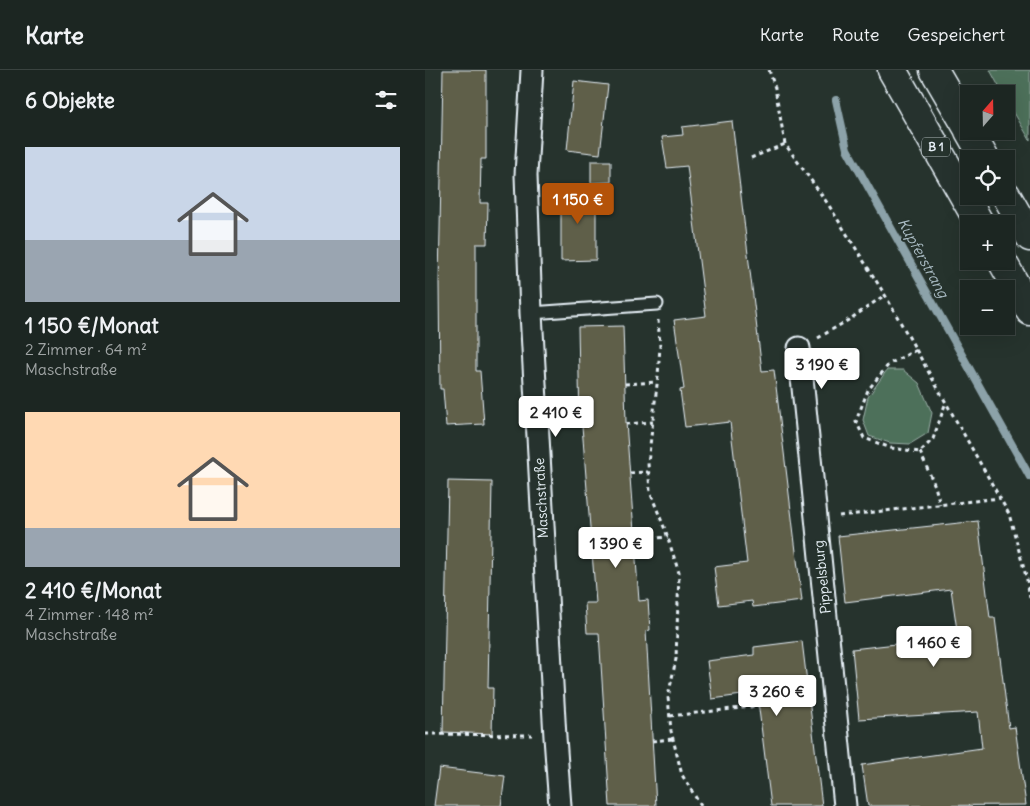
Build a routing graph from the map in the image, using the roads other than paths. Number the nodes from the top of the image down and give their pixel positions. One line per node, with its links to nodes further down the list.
1 (532, 70): 11 (street, Maschstraße)
2 (892, 70): 6 (highway, B 1)
3 (934, 70): 4 (highway, B 1)
4 (960, 115)
5 (1012, 205): 7 (highway)
6 (975, 215)
7 (1030, 237)
8 (1007, 270): 10 (highway)
9 (657, 304): 11 (lane)
10 (1030, 311)
11 (531, 313): 13 (street, Maschstraße)
12 (799, 348): 14 (street, Pippelsburg)
13 (560, 806)
14 (845, 806)

